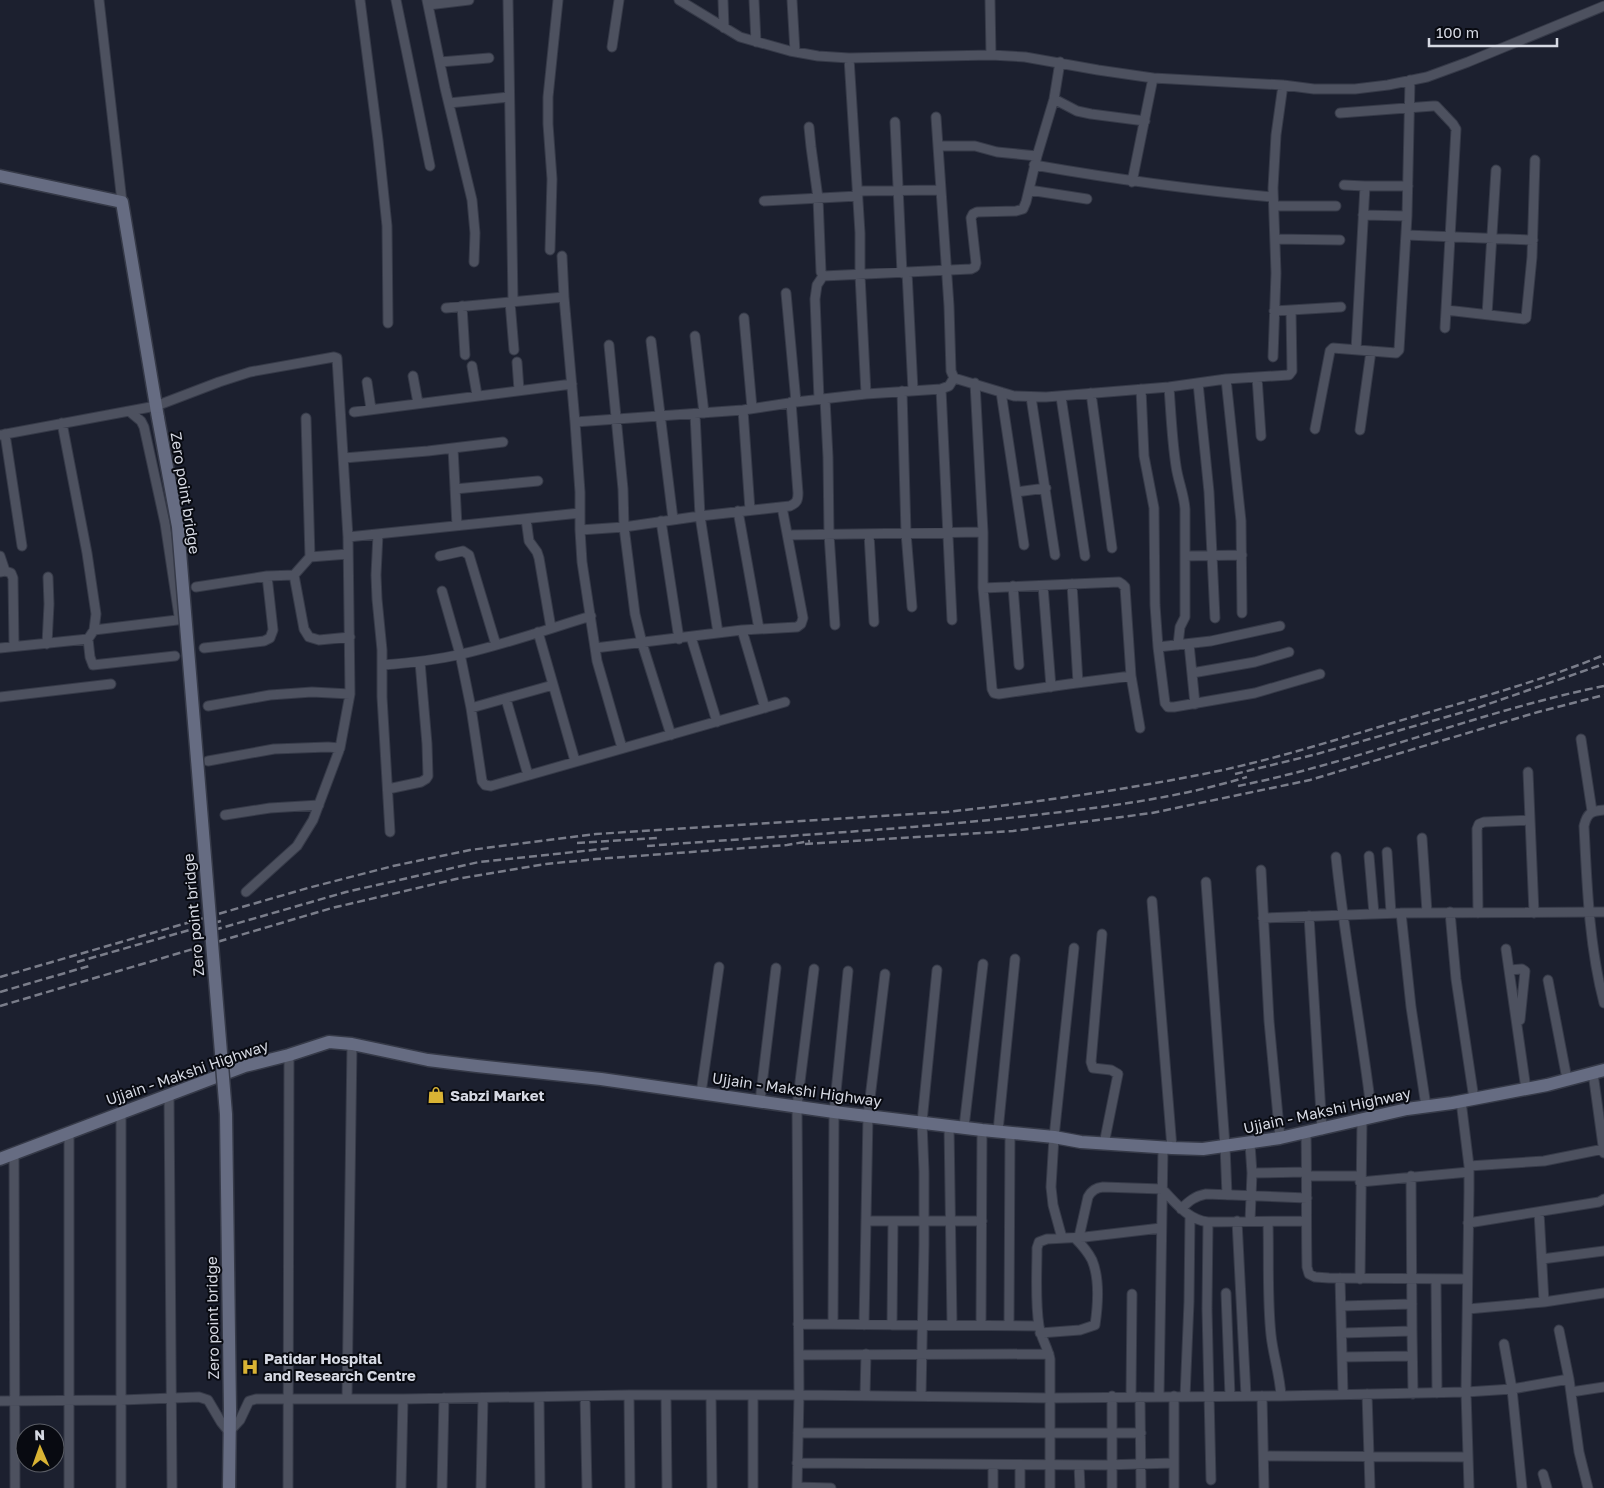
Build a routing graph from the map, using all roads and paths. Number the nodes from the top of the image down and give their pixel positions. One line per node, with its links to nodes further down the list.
1 (99, 0): 55 (street)
2 (360, 0): 84 (street)
3 (396, 0): 41 (street)
4 (470, 0): 13 (street)
5 (508, 0): 28 (street)
6 (558, 0): 66 (street)
7 (619, 0): 18 (street)
8 (678, 0): 14 (street)
9 (723, 0): 16 (street)
10 (754, 0): 17 (street)
11 (792, 0): 19 (street)
12 (990, 0): 20 (street)
13 (428, 3): 23 (street)
14 (688, 3): 16 (street)
15 (1604, 6): 26 (street)
16 (724, 28): 17 (street)
17 (756, 42): 19 (street)
18 (612, 47)
19 (795, 52): 22 (street)
20 (992, 55): 22 (street); 24 (street)
21 (489, 58): 23 (street)
22 (848, 58): 51 (street)
23 (440, 62): 29 (street)
24 (1060, 62): 25 (street); 30 (street)
25 (1154, 78): 27 (street); 35 (street)
26 (1410, 80): 27 (street); 31 (street)
27 (1283, 85): 56 (street)
28 (509, 97): 29 (street); 75 (street)
29 (449, 103): 68 (street)
30 (1053, 103): 35 (street); 38 (street)
31 (1410, 108): 32 (street); 47 (street); 61 (street)
32 (1340, 113)
33 (936, 117): 37 (street)
34 (895, 122): 50 (street)
35 (1144, 124): 44 (street)
36 (810, 127): 52 (street)
37 (938, 146): 38 (street); 48 (street)
38 (1037, 156): 40 (street)
39 (1536, 160): 65 (street)
40 (1034, 165): 44 (street); 49 (street)
41 (430, 166)
42 (1496, 170): 62 (street)
43 (0, 176): 55 (main road)
44 (1132, 182): 56 (street)
45 (1344, 185): 46 (street)
46 (1365, 186): 47 (street); 58 (street)
47 (1408, 186): 59 (street)
48 (940, 190): 50 (street); 69 (street)
49 (1029, 190): 53 (street); 69 (street)
50 (898, 192): 51 (street); 70 (street)
51 (857, 194): 52 (street); 71 (street)
52 (818, 198): 54 (street); 72 (street)
53 (1087, 199)
54 (764, 200)
55 (122, 202): 122 (main road, Zero point bridge)
56 (1273, 202): 57 (street); 63 (street)
57 (1336, 206)
58 (1363, 215): 59 (street); 90 (street)
59 (1407, 216): 60 (street)
60 (1406, 235): 61 (street); 91 (street)
61 (1450, 236): 62 (street); 80 (street)
62 (1493, 238): 65 (street); 82 (street)
63 (1275, 239): 64 (street); 81 (street)
64 (1340, 240)
65 (1533, 240): 82 (street)
66 (550, 250)
67 (562, 256): 74 (street)
68 (474, 262)
69 (946, 270): 70 (street); 98 (street)
70 (904, 272): 71 (street); 108 (street)
71 (860, 274): 72 (street); 112 (street)
72 (823, 276): 116 (street)
73 (786, 293): 117 (street)
74 (564, 297): 75 (street); 103 (street)
75 (511, 301): 76 (street); 89 (street)
76 (462, 306): 78 (street); 92 (street)
77 (1341, 307): 79 (street)
78 (446, 308)
79 (1292, 310): 81 (street); 97 (street)
80 (1446, 310): 82 (street); 85 (street)
81 (1274, 311): 93 (street)
82 (1487, 315)
83 (744, 318): 120 (street)
84 (388, 323)
85 (1445, 328)
86 (695, 336): 124 (street)
87 (651, 341): 125 (street)
88 (609, 346): 127 (street)
89 (514, 350)
90 (1356, 350): 91 (street); 130 (street)
91 (1371, 351): 131 (street)
92 (464, 355)
93 (1273, 357)
94 (517, 362): 107 (street)
95 (472, 366): 113 (street)
96 (413, 376): 118 (street)
97 (1257, 377): 99 (street); 133 (street)
98 (954, 378): 101 (street); 105 (street)
99 (1226, 379): 102 (street); 164 (street)
100 (367, 382): 119 (street)
101 (975, 383): 110 (street); 153 (street)
102 (1198, 383): 104 (street); 170 (street)
103 (572, 384): 107 (street); 128 (street)
104 (1169, 387): 106 (street); 169 (street)
105 (940, 389): 108 (street); 152 (street)
106 (1141, 389): 111 (street); 206 (street)
107 (519, 390): 113 (street)
108 (913, 390): 109 (street)
109 (902, 391): 112 (street); 154 (street)
110 (1001, 392): 114 (street); 140 (street)
111 (1091, 393): 115 (street); 162 (street)
112 (866, 394): 116 (street)
113 (478, 395): 118 (street)
114 (1031, 397): 115 (street); 138 (street)
115 (1061, 397): 168 (street)
116 (822, 399): 117 (street); 156 (street)
117 (794, 402): 120 (street); 141 (street)
118 (418, 403): 119 (street)
119 (371, 409): 123 (street)
120 (747, 409): 124 (street); 142 (street)
121 (129, 411): 122 (street); 129 (street); 192 (street)
122 (157, 412): 136 (street); 416 (main road, Zero point bridge, bridge)
123 (354, 412)
124 (699, 414): 125 (street); 145 (street)
125 (660, 416): 127 (street); 146 (street)
126 (306, 418): 171 (street)
127 (617, 419): 128 (street); 150 (street)
128 (575, 422): 144 (street)
129 (62, 423): 132 (street); 192 (street)
130 (1316, 429)
131 (1360, 430)
132 (3, 434): 161 (street)
133 (1261, 436)
134 (503, 442): 135 (street)
135 (453, 448): 136 (street); 139 (street)
136 (344, 458): 159 (street)
137 (538, 481): 139 (street)
138 (1046, 488): 140 (street); 165 (street)
139 (455, 489): 149 (street)
140 (1016, 492): 160 (street)
141 (782, 507): 142 (street); 158 (street)
142 (750, 510): 143 (street)
143 (738, 511): 145 (street); 191 (street)
144 (580, 513): 147 (street); 151 (street)
145 (700, 516): 146 (street); 195 (street)
146 (673, 519): 148 (street)
147 (526, 520): 149 (street); 190 (street)
148 (661, 521): 150 (street); 199 (street)
149 (457, 526): 155 (street)
150 (624, 527): 151 (street); 200 (street)
151 (580, 530): 184 (street)
152 (948, 532): 153 (street); 154 (street); 186 (street)
153 (983, 532): 180 (street)
154 (906, 533): 157 (street); 182 (street)
155 (378, 534): 159 (street); 214 (street)
156 (829, 534): 157 (street); 158 (street); 188 (street)
157 (869, 534): 187 (street)
158 (788, 536): 191 (street)
159 (348, 537): 163 (street)
160 (1024, 545)
161 (22, 546)
162 (1112, 548)
163 (348, 554): 171 (street); 197 (street)
164 (1242, 554): 170 (street); 183 (street)
165 (1055, 555)
166 (0, 556): 172 (street)
167 (440, 556): 203 (street)
168 (1085, 556)
169 (1185, 556): 170 (street); 204 (street)
170 (1213, 556): 185 (street)
171 (310, 557): 173 (street)
172 (3, 572): 205 (street)
173 (294, 575): 174 (street); 197 (street)
174 (267, 576): 179 (street); 208 (street)
175 (48, 577): 201 (street)
176 (1072, 584): 178 (street); 218 (street); 219 (street)
177 (1013, 586): 178 (street); 180 (street); 215 (street)
178 (1043, 586): 222 (street)
179 (196, 587)
180 (983, 588): 222 (street)
181 (442, 591): 211 (street)
182 (912, 607)
183 (1242, 612)
184 (591, 616): 190 (street); 209 (street)
185 (1215, 618)
186 (952, 620)
187 (874, 622)
188 (835, 625)
189 (1280, 626): 202 (street)
190 (551, 628): 194 (street)
191 (759, 629): 193 (street)
192 (94, 630): 198 (street)
193 (742, 630): 195 (street); 230 (street)
194 (538, 632): 203 (street); 221 (street)
195 (718, 633): 196 (street)
196 (691, 637): 199 (street); 231 (street)
197 (350, 638): 223 (street)
198 (88, 639): 201 (street); 212 (street)
199 (679, 639): 200 (street)
200 (642, 643): 209 (street); 233 (street)
201 (47, 644): 205 (street)
202 (1189, 644): 204 (street); 216 (street)
203 (496, 645): 211 (street)
204 (1178, 645): 206 (street)
205 (14, 646): 207 (street)
206 (1158, 647): 227 (street)
207 (0, 648)
208 (204, 648)
209 (595, 648): 236 (street)
210 (1289, 652): 216 (street)
211 (460, 654): 213 (street); 229 (street)
212 (175, 656)
213 (420, 662): 214 (street); 241 (street)
214 (382, 665): 241 (street)
215 (1019, 665)
216 (1192, 673): 227 (street)
217 (1320, 674): 227 (street)
218 (1131, 676): 219 (street); 232 (street)
219 (1078, 683): 222 (street)
220 (111, 684): 224 (street)
221 (553, 685): 225 (street); 238 (street)
222 (1051, 687)
223 (350, 694): 228 (street); 235 (street)
224 (0, 697)
225 (506, 699): 229 (street); 240 (street)
226 (786, 702): 230 (street)
227 (1195, 704)
228 (208, 706)
229 (471, 708): 240 (street)
230 (765, 708): 231 (street)
231 (717, 722): 233 (street)
232 (1140, 728)
233 (671, 736): 236 (street)
234 (1581, 740): 244 (street)
235 (340, 748): 237 (street); 242 (street)
236 (622, 748): 238 (street)
237 (208, 761)
238 (575, 761): 240 (street)
239 (1528, 772): 246 (street)
240 (528, 775)
241 (388, 789): 247 (street)
242 (319, 805): 245 (street); 254 (street)
243 (1604, 810): 244 (street)
244 (1592, 811): 259 (street)
245 (225, 816)
246 (1530, 820): 258 (street); 262 (street)
247 (390, 832)
248 (1422, 838): 256 (street)
249 (1386, 852): 261 (street)
250 (1368, 856): 263 (street)
251 (1336, 858): 264 (street)
252 (1261, 870): 266 (street)
253 (1206, 882): 310 (street)
254 (246, 892)
255 (1152, 901): 311 (street)
256 (1427, 912): 257 (street); 261 (street)
257 (1450, 912): 258 (street); 289 (street)
258 (1478, 912): 262 (street)
259 (1590, 912): 260 (street); 262 (street); 280 (street)
260 (1604, 912)
261 (1396, 913): 263 (street); 293 (street)
262 (1534, 913)
263 (1374, 914): 264 (street)
264 (1342, 915): 265 (street); 297 (street)
265 (1309, 916): 266 (street); 302 (street)
266 (1263, 918): 307 (street)
267 (1102, 934): 308 (street)
268 (1074, 948): 306 (street)
269 (1506, 949): 276 (street)
270 (1015, 959): 304 (street)
271 (983, 964): 300 (street)
272 (719, 967): 287 (street)
273 (776, 968): 290 (street)
274 (814, 969): 292 (street)
275 (938, 970): 298 (street)
276 (1509, 970): 281 (street); 281 (street)
277 (848, 971): 295 (street)
278 (885, 974): 296 (street)
279 (1548, 980): 285 (street)
280 (1603, 996)
281 (1518, 1033): 286 (street)
282 (352, 1044): 283 (main road, Ujjain - Makshi Highway); 287 (main road, Ujjain - Makshi Highway); 412 (street)
283 (289, 1055): 288 (main road, Ujjain - Makshi Highway); 406 (street)
284 (1599, 1071): 285 (main road, Ujjain - Makshi Highway); 312 (street)
285 (1568, 1080): 286 (main road, Ujjain - Makshi Highway)
286 (1526, 1089): 289 (main road, Ujjain - Makshi Highway)
287 (701, 1093): 290 (main road, Ujjain - Makshi Highway)
288 (169, 1095): 294 (main road, Ujjain - Makshi Highway); 405 (street)
289 (1474, 1099): 291 (main road, Ujjain - Makshi Highway)
290 (760, 1101): 292 (main road, Ujjain - Makshi Highway)
291 (1461, 1101): 293 (main road, Ujjain - Makshi Highway); 316 (street)
292 (797, 1106): 295 (main road, Ujjain - Makshi Highway); 357 (street)
293 (1426, 1106): 297 (main road, Ujjain - Makshi Highway)
294 (121, 1112): 303 (main road, Ujjain - Makshi Highway); 411 (street)
295 (834, 1112): 296 (main road, Ujjain - Makshi Highway); 358 (street)
296 (868, 1115): 298 (main road, Ujjain - Makshi Highway); 329 (street)
297 (1367, 1118): 302 (main road, Ujjain - Makshi Highway); 320 (street)
298 (922, 1122): 299 (main road, Ujjain - Makshi Highway); 331 (street)
299 (950, 1125): 300 (main road, Ujjain - Makshi Highway); 332 (street)
300 (964, 1127): 301 (main road, Ujjain - Makshi Highway)
301 (982, 1130): 304 (main road, Ujjain - Makshi Highway); 333 (street)
302 (1322, 1130): 305 (main road, Ujjain - Makshi Highway)
303 (69, 1132): 313 (main road, Ujjain - Makshi Highway); 415 (street)
304 (1004, 1132): 306 (main road, Ujjain - Makshi Highway); 364 (street)
305 (1306, 1134): 307 (main road, Ujjain - Makshi Highway); 318 (street)
306 (1054, 1137): 308 (main road, Ujjain - Makshi Highway); 342 (street)
307 (1280, 1138): 309 (main road, Ujjain - Makshi Highway)
308 (1104, 1144): 311 (main road, Ujjain - Makshi Highway)
309 (1250, 1144): 310 (main road, Ujjain - Makshi Highway); 317 (street)
310 (1225, 1146): 311 (main road, Ujjain - Makshi Highway); 322 (street)
311 (1167, 1148): 321 (street)
312 (1604, 1149): 314 (street); 316 (street)
313 (14, 1153): 315 (main road, Ujjain - Makshi Highway); 414 (street)
314 (1604, 1153)
315 (0, 1159)
316 (1469, 1169): 319 (street); 339 (street)
317 (1252, 1173): 318 (street); 323 (street)
318 (1306, 1174): 320 (street); 324 (street)
319 (1411, 1176): 320 (street); 347 (street)
320 (1360, 1179): 346 (street)
321 (1162, 1189): 326 (street); 340 (street); 341 (street)
322 (1227, 1195): 323 (street); 326 (street)
323 (1251, 1196): 324 (street); 337 (street)
324 (1307, 1198): 335 (street)
325 (1604, 1199): 327 (street)
326 (1181, 1209): 328 (street)
327 (1539, 1212): 339 (street); 344 (street)
328 (1190, 1216): 336 (street); 397 (street)
329 (866, 1220): 330 (street); 359 (street)
330 (893, 1221): 331 (street); 360 (street)
331 (924, 1221): 332 (street); 362 (street)
332 (951, 1221): 333 (street); 361 (street)
333 (982, 1221): 363 (street)
334 (1237, 1221): 336 (street); 337 (street); 400 (street)
335 (1306, 1221): 338 (street); 345 (street)
336 (1208, 1222): 398 (street)
337 (1250, 1222): 338 (street)
338 (1268, 1222): 402 (street)
339 (1468, 1223): 349 (street)
340 (1161, 1228): 341 (street); 395 (street)
341 (1077, 1237): 342 (street); 365 (street)
342 (1062, 1238): 365 (street)
343 (1604, 1251): 344 (street)
344 (1542, 1259): 353 (street)
345 (1340, 1278): 346 (street); 355 (street)
346 (1360, 1278): 347 (street)
347 (1412, 1278): 348 (street); 354 (street)
348 (1436, 1279): 349 (street); 381 (street)
349 (1468, 1279): 356 (street)
350 (1226, 1293): 399 (street)
351 (1604, 1293): 353 (street)
352 (1132, 1294): 404 (street)
353 (1544, 1302): 356 (street)
354 (1412, 1304): 355 (street); 367 (street)
355 (1341, 1306): 368 (street)
356 (1468, 1308): 379 (street)
357 (798, 1324): 358 (street); 370 (street)
358 (833, 1324): 359 (street)
359 (864, 1324): 360 (street)
360 (892, 1324): 362 (street)
361 (952, 1324): 362 (street); 363 (street)
362 (922, 1325): 372 (street)
363 (981, 1325): 364 (street)
364 (1009, 1325): 365 (street)
365 (1039, 1329): 373 (street)
366 (1559, 1330): 376 (street)
367 (1412, 1331): 368 (street); 374 (street)
368 (1342, 1333): 375 (street)
369 (1504, 1344): 378 (street)
370 (798, 1354): 371 (street); 389 (street)
371 (866, 1354): 372 (street); 390 (street)
372 (922, 1354): 373 (street); 392 (street)
373 (1049, 1354): 409 (street)
374 (1412, 1356): 375 (street); 384 (street)
375 (1342, 1357): 382 (street)
376 (1569, 1379): 378 (street); 380 (street)
377 (1604, 1387): 380 (street)
378 (1512, 1389): 379 (street); 461 (street)
379 (1466, 1392): 381 (street); 423 (street)
380 (1571, 1392): 463 (street)
381 (1437, 1393): 384 (street)
382 (1343, 1394): 383 (street); 402 (street)
383 (1367, 1394): 384 (street); 422 (street)
384 (1413, 1394)
385 (629, 1395): 386 (street); 391 (street); 445 (street)
386 (666, 1395): 387 (street); 446 (street)
387 (711, 1395): 388 (street); 447 (street)
388 (753, 1395): 389 (street); 448 (street)
389 (799, 1395): 390 (street); 418 (street)
390 (865, 1395): 392 (street)
391 (585, 1396): 403 (street); 444 (street)
392 (921, 1396): 409 (street)
393 (1112, 1396): 404 (street); 409 (street); 419 (street)
394 (1140, 1396): 395 (street); 404 (street); 417 (street)
395 (1158, 1396): 396 (street)
396 (1174, 1396): 397 (street); 425 (street)
397 (1185, 1396): 398 (street)
398 (1209, 1396): 399 (street); 433 (street)
399 (1230, 1396): 400 (street)
400 (1246, 1396): 401 (street)
401 (1262, 1396): 402 (street); 421 (street)
402 (1282, 1396)
403 (539, 1397): 408 (street); 443 (street)
404 (1131, 1397)
405 (172, 1398): 411 (street); 416 (street); 437 (street)
406 (288, 1398): 412 (street); 416 (street); 439 (street)
407 (444, 1398): 408 (street); 410 (street); 441 (street)
408 (483, 1398): 442 (street)
409 (1050, 1398): 420 (street)
410 (403, 1399): 412 (street); 440 (street)
411 (121, 1400): 415 (street); 436 (street)
412 (347, 1400)
413 (0, 1401): 414 (street)
414 (14, 1401): 415 (street); 434 (street)
415 (69, 1401): 435 (street)
416 (229, 1432): 438 (main road, Zero point bridge)
417 (1141, 1432): 419 (street); 426 (street)
418 (798, 1433): 420 (street); 424 (street)
419 (1112, 1433): 420 (street); 431 (street)
420 (1050, 1434): 429 (street)
421 (1264, 1456): 422 (street); 458 (street)
422 (1369, 1456): 423 (street); 459 (street)
423 (1468, 1457): 460 (street)
424 (798, 1463): 427 (street); 449 (street)
425 (1174, 1463): 426 (street); 457 (street)
426 (1141, 1464): 431 (street); 456 (street)
427 (993, 1465): 428 (street); 451 (street)
428 (1020, 1465): 429 (street); 452 (street)
429 (1049, 1465): 430 (street); 453 (street)
430 (1079, 1465): 431 (street); 454 (street)
431 (1112, 1465): 455 (street)
432 (1543, 1474): 462 (street)
433 (1211, 1480)
434 (15, 1488)
435 (69, 1488)
436 (121, 1488)
437 (172, 1488)
438 (228, 1488)
439 (288, 1488)
440 (401, 1488)
441 (442, 1488)
442 (481, 1488)
443 (540, 1488)
444 (587, 1488)
445 (630, 1488)
446 (668, 1488)
447 (712, 1488)
448 (752, 1488)
449 (797, 1488): 450 (street)
450 (831, 1488)
451 (993, 1488)
452 (1020, 1488)
453 (1050, 1488)
454 (1080, 1488)
455 (1112, 1488)
456 (1141, 1488)
457 (1174, 1488)
458 (1264, 1488)
459 (1370, 1488)
460 (1469, 1488)
461 (1522, 1488)
462 (1547, 1488)
463 (1588, 1488)

